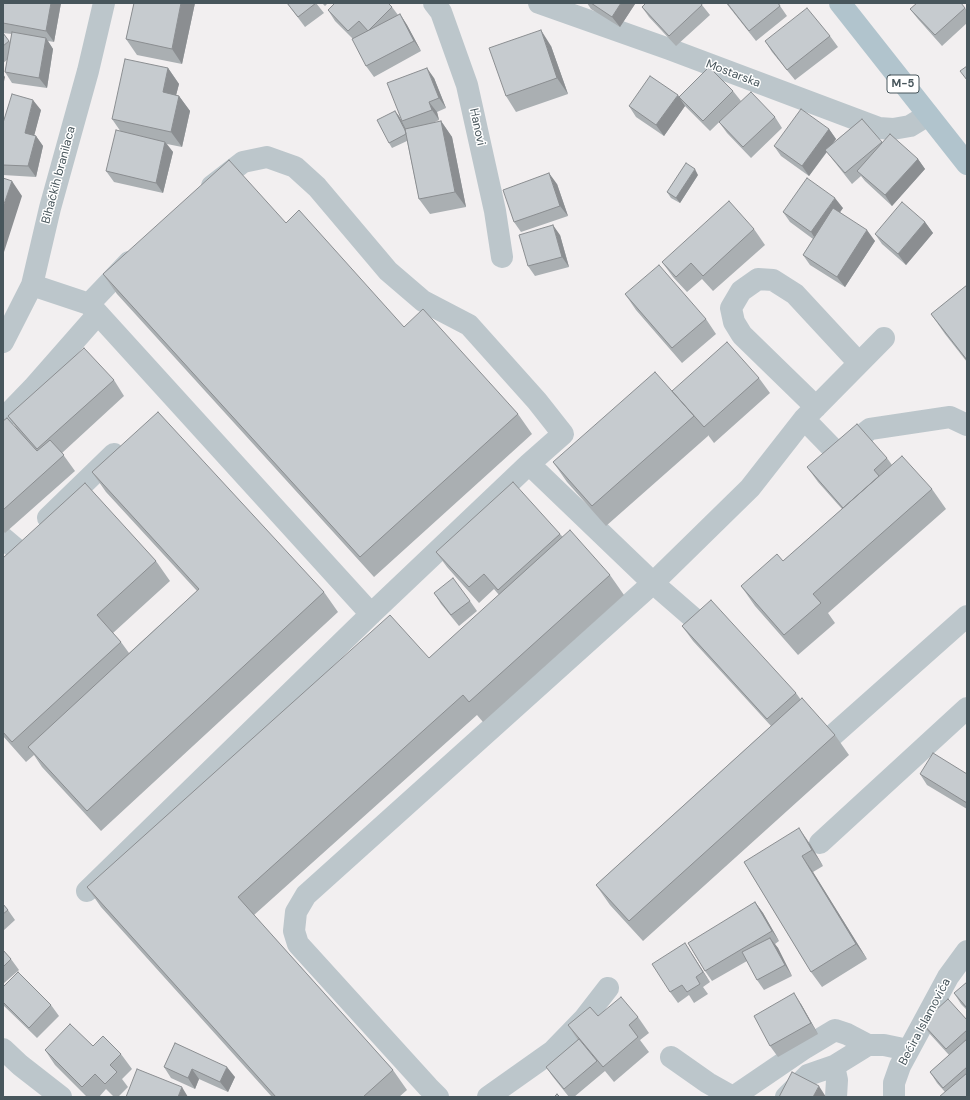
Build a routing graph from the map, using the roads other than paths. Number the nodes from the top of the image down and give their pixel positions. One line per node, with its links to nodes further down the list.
1 (104, 3): 10 (street, Bihaćkih branilaca)
2 (434, 3): 9 (street, Hanovi)
3 (539, 3): 5 (street, Mostarska)
4 (840, 3): 5 (main road, M-5)
5 (928, 116): 6 (main road, M-5)
6 (967, 164)
7 (195, 200): 19 (street)
8 (144, 247): 11 (street)
9 (502, 257)
10 (32, 285): 11 (street); 13 (street, Bihaćkih branilaca)
11 (93, 309): 16 (street); 22 (street)
12 (884, 338): 14 (street)
13 (3, 342)
14 (859, 363): 15 (street); 15 (street)
15 (810, 413): 17 (street); 21 (street)
16 (3, 419)
17 (967, 425)
18 (128, 441): 20 (street)
19 (529, 464): 21 (street); 22 (street)
20 (6, 553)
21 (652, 583): 24 (street); 37 (street)
22 (371, 614): 28 (street)
23 (967, 616): 26 (street)
24 (706, 629)
25 (967, 708): 27 (street)
26 (832, 736)
27 (820, 843)
28 (87, 891)
29 (967, 951): 33 (street, Bećira Islamovića)
30 (608, 988): 38 (street)
31 (868, 1045): 33 (street); 34 (street); 35 (street)
32 (3, 1049): 36 (street)
33 (908, 1050): 41 (street, Bećira Islamovića)
34 (671, 1058)
35 (834, 1066): 39 (street); 40 (street)
36 (61, 1097)
37 (438, 1097)
38 (488, 1097)
39 (786, 1097)
40 (836, 1097)
41 (894, 1097)

